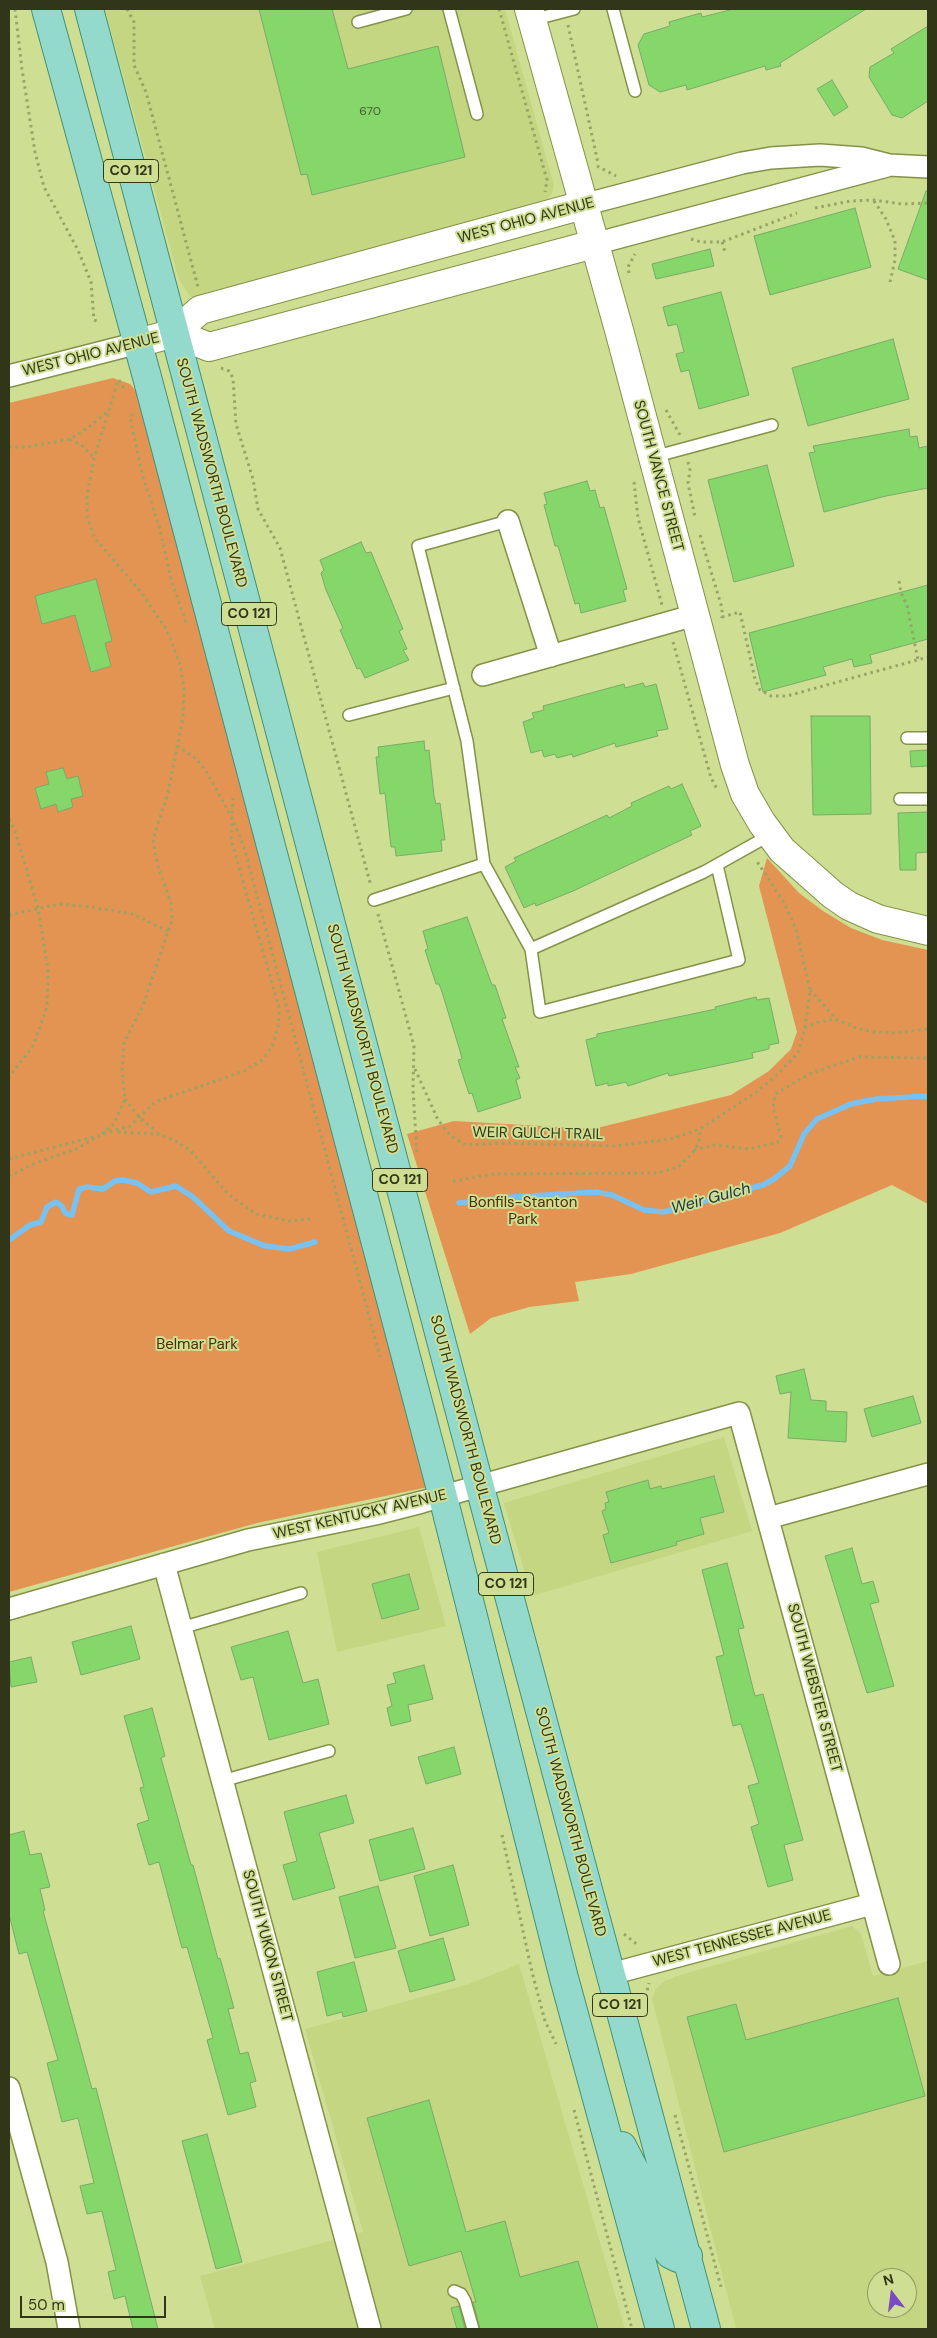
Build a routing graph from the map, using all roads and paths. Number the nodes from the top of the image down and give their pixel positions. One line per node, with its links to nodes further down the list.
1 (15, 9): 32 (path)
2 (46, 9): 34 (main road, CO 121)
3 (89, 9): 33 (main road, SOUTH WADSWORTH BOULEVARD / CO 121)
4 (127, 9): 31 (path)
5 (406, 9): 11 (lane)
6 (449, 9): 14 (lane)
7 (499, 9): 18 (path)
8 (574, 9): 10 (lane)
9 (613, 9): 13 (lane)
10 (531, 14): 21 (street, SOUTH VANCE STREET)
11 (358, 22)
12 (567, 24): 17 (path)
13 (635, 91)
14 (477, 114)
15 (889, 165): 16 (street, WEST OHIO AVENUE); 21 (street, WEST OHIO AVENUE); 26 (street, WEST OHIO AVENUE)
16 (928, 167)
17 (619, 177)
18 (544, 194)
19 (873, 200): 20 (path); 22 (path); 30 (path)
20 (928, 203)
21 (582, 205): 26 (street, SOUTH VANCE STREET); 33 (street, WEST OHIO AVENUE)
22 (813, 209)
23 (805, 210): 25 (path)
24 (688, 238): 25 (path)
25 (722, 242): 28 (path)
26 (594, 244): 33 (street, WEST OHIO AVENUE); 44 (street, SOUTH VANCE STREET)
27 (636, 252): 29 (path)
28 (725, 252)
29 (630, 276)
30 (890, 282)
31 (198, 286)
32 (100, 322)
33 (174, 334): 34 (street, WEST OHIO AVENUE); 94 (main road, SOUTH WADSWORTH BOULEVARD / CO 121)
34 (138, 343): 36 (street, WEST OHIO AVENUE); 95 (main road, CO 121)
35 (229, 371): 69 (path)
36 (9, 376)
37 (119, 380): 39 (path)
38 (663, 400): 41 (path)
39 (107, 411): 42 (path); 45 (path)
40 (772, 426): 44 (lane)
41 (678, 428)
42 (70, 439): 43 (path); 45 (path)
43 (9, 447)
44 (652, 457): 51 (street, SOUTH VANCE STREET)
45 (94, 458): 62 (path)
46 (690, 470): 48 (path)
47 (508, 521): 54 (street); 58 (lane)
48 (697, 524)
49 (700, 534): 52 (path)
50 (899, 581): 56 (path)
51 (695, 615): 54 (street); 66 (street, SOUTH VANCE STREET)
52 (722, 617): 53 (path); 56 (path)
53 (722, 622)
54 (551, 656): 57 (street)
55 (928, 657): 56 (path)
56 (918, 660)
57 (483, 675)
58 (454, 688): 59 (lane); 67 (lane)
59 (349, 715)
60 (907, 738): 61 (lane)
61 (928, 738)
62 (177, 746): 72 (path); 82 (path)
63 (900, 799): 64 (lane)
64 (928, 799)
65 (9, 819): 70 (path)
66 (770, 835): 68 (lane); 73 (street, SOUTH VANCE STREET)
67 (484, 864): 69 (lane); 74 (lane)
68 (717, 865): 74 (lane); 74 (lane)
69 (374, 900): 79 (path)
70 (38, 908): 71 (path); 72 (path); 80 (path)
71 (9, 915)
72 (168, 931): 81 (path)
73 (928, 931)
74 (532, 949)
75 (836, 1019): 76 (path); 76 (path, WEIR GULCH TRAIL); 77 (path)
76 (805, 1028): 83 (path, WEIR GULCH TRAIL)
77 (928, 1029)
78 (928, 1058): 86 (path)
79 (415, 1069): 83 (path, WEIR GULCH TRAIL); 88 (path)
80 (9, 1077)
81 (125, 1099): 82 (path); 84 (path)
82 (140, 1118): 84 (path); 85 (path)
83 (700, 1128): 86 (path)
84 (102, 1134): 85 (path); 87 (path); 89 (path)
85 (158, 1134): 91 (path)
86 (694, 1150): 90 (path)
87 (9, 1159)
88 (418, 1163)
89 (9, 1176)
90 (453, 1181)
91 (310, 1219)
92 (740, 1413): 94 (street, WEST KENTUCKY AVENUE); 96 (street, SOUTH WEBSTER STREET)
93 (928, 1474): 96 (street)
94 (479, 1486): 95 (street, WEST KENTUCKY AVENUE); 105 (main road, SOUTH WADSWORTH BOULEVARD / CO 121)
95 (443, 1497): 97 (street, WEST KENTUCKY AVENUE); 109 (main road, CO 121)
96 (768, 1518): 103 (street, SOUTH WEBSTER STREET)
97 (164, 1564): 99 (street, WEST KENTUCKY AVENUE); 100 (street, SOUTH YUKON STREET)
98 (301, 1593): 100 (lane)
99 (9, 1609)
100 (181, 1628): 102 (street, SOUTH YUKON STREET)
101 (330, 1751): 102 (lane)
102 (222, 1781): 115 (street, SOUTH YUKON STREET)
103 (872, 1904): 104 (street, SOUTH WEBSTER STREET); 105 (street, WEST TENNESSEE AVENUE)
104 (889, 1964)
105 (611, 1974): 112 (main road, SOUTH WADSWORTH BOULEVARD / CO 121)
106 (650, 1986): 107 (path)
107 (646, 2010)
108 (9, 2088): 114 (street)
109 (595, 2091): 112 (main road); 117 (main road, CO 121)
110 (674, 2114): 111 (path)
111 (705, 2226)
112 (688, 2256): 118 (main road, SOUTH WADSWORTH BOULEVARD / CO 121)
113 (454, 2292): 116 (lane)
114 (69, 2329)
115 (370, 2329)
116 (473, 2329)
117 (660, 2329)
118 (706, 2329)

